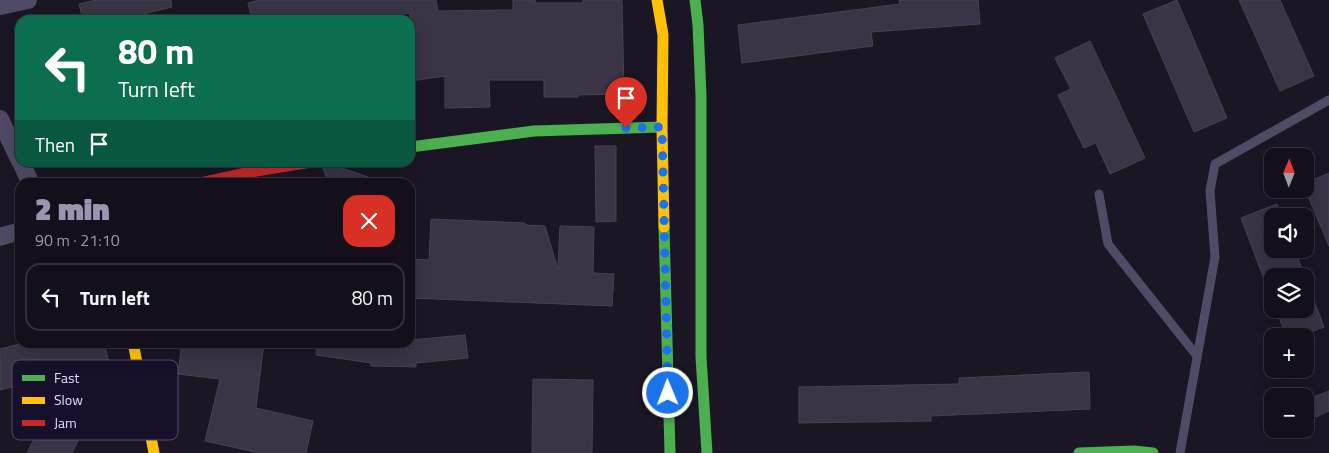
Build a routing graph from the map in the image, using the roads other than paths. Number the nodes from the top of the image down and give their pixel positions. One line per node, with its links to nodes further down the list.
1 (28, 0): 4 (street)
2 (657, 0): 7 (main road)
3 (695, 0): 20 (main road)
4 (0, 6)
5 (1329, 100): 15 (lane)
6 (0, 119): 9 (street)
7 (662, 127): 8 (main road); 19 (main road)
8 (415, 146)
9 (15, 151)
10 (281, 167): 11 (main road)
11 (222, 178)
12 (1098, 194): 15 (lane)
13 (15, 232): 14 (street)
14 (0, 237)
15 (1197, 356): 23 (lane)
16 (151, 440): 18 (main road)
17 (1134, 452): 21 (main road); 22 (main road)
18 (154, 453)
19 (670, 453)
20 (707, 453)
21 (1079, 453)
22 (1153, 453)
23 (1180, 453)

